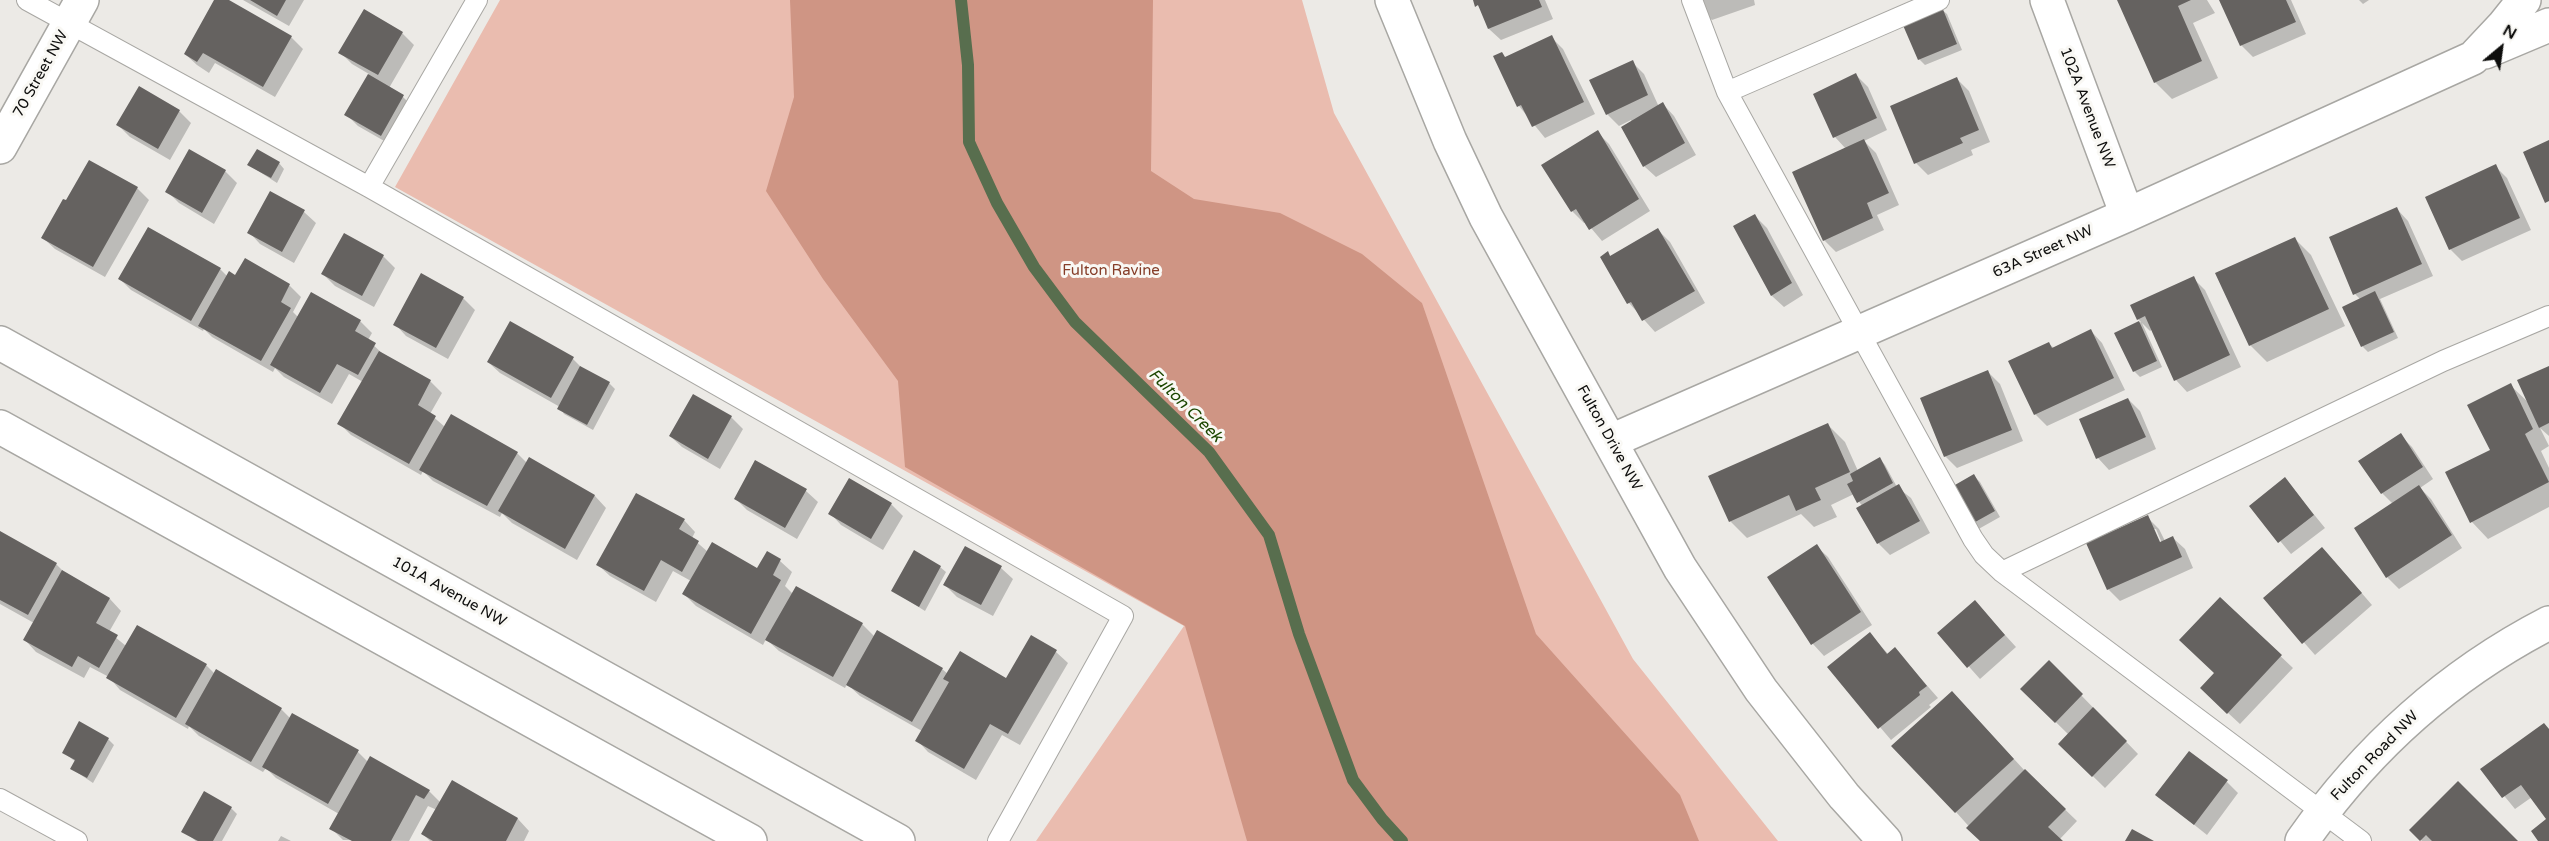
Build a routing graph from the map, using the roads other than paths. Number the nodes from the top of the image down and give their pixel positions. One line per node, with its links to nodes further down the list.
1 (27, 0): 8 (lane)
2 (477, 0): 13 (lane)
3 (1392, 0): 19 (street, Fulton Drive NW)
4 (1692, 0): 11 (lane)
5 (1939, 0): 11 (lane)
6 (2047, 0): 14 (street, 102A Avenue NW)
7 (2524, 0): 10 (street, 63A Street NW)
8 (75, 11): 12 (street, 70 Street NW); 13 (lane)
9 (2549, 25): 10 (street, 63A Street NW)
10 (2473, 58): 14 (street, 63A Street NW)
11 (1726, 92): 16 (lane)
12 (0, 147)
13 (369, 187): 27 (lane)
14 (2127, 215): 16 (street, 63A Street NW)
15 (2549, 316): 20 (lane)
16 (1858, 332): 19 (street, 63A Street NW); 20 (lane)
17 (0, 343): 26 (street, 101A Avenue NW)
18 (0, 427): 25 (street)
19 (1611, 441): 28 (street, Fulton Drive NW)
20 (2002, 572): 23 (lane)
21 (2549, 623): 23 (street, Fulton Road NW)
22 (0, 799): 24 (lane)
23 (2322, 812): 29 (street, Fulton Road NW); 30 (lane)
24 (76, 841)
25 (750, 841)
26 (898, 841)
27 (998, 841)
28 (1885, 841)
29 (2302, 841)
30 (2361, 841)

